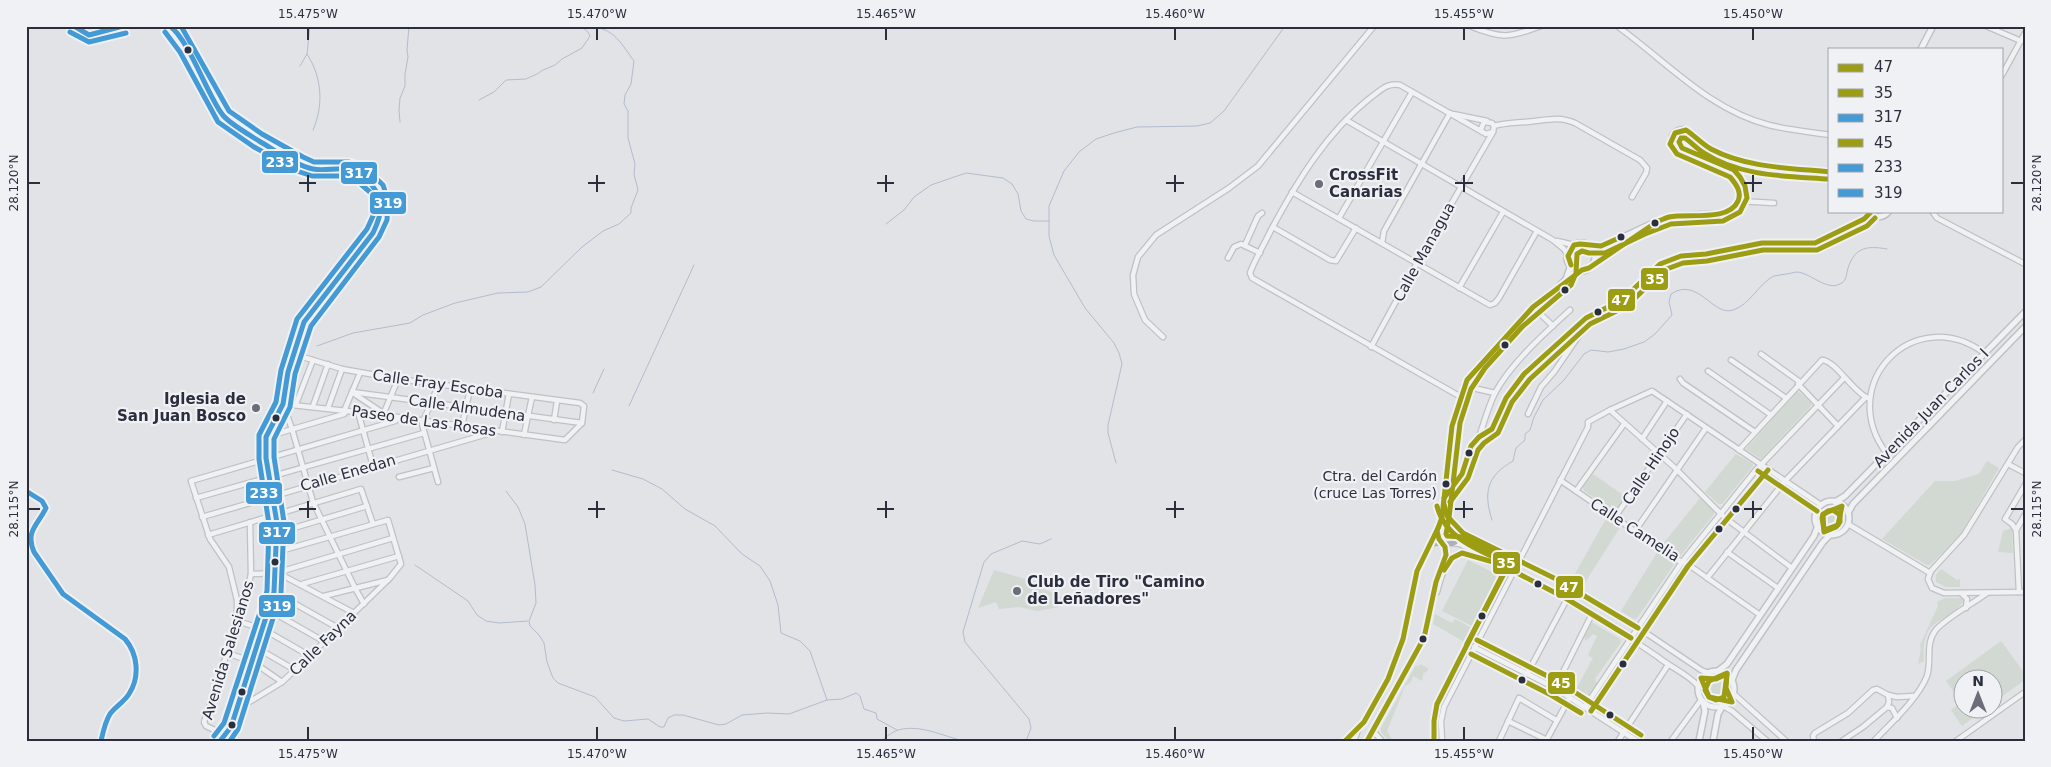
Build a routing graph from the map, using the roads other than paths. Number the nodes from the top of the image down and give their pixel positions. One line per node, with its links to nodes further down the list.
1 (74, 26): 2 (street)
2 (124, 26)
3 (170, 26): 64 (street)
4 (1374, 26): 61 (street)
5 (1470, 26): 6 (street)
6 (1542, 26)
7 (1617, 26): 21 (street)
8 (1933, 26): 12 (street)
9 (1986, 26): 11 (street)
10 (2025, 33): 11 (street)
11 (2022, 40): 13 (street)
12 (1922, 48)
13 (2004, 72)
14 (1412, 92): 15 (street); 16 (street); 22 (street)
15 (1451, 114): 17 (street); 19 (street); 23 (street)
16 (1346, 120): 22 (street); 26 (street)
17 (1488, 121): 18 (street); 19 (street)
18 (1494, 126): 20 (street); 27 (street)
19 (1482, 132): 20 (street)
20 (1493, 132): 25 (street, Calle Managua)
21 (1828, 135)
22 (1382, 142): 23 (street); 35 (street)
23 (1421, 165): 25 (street); 41 (street)
24 (1828, 172): 28 (street)
25 (1461, 187): 30 (street); 48 (street, Calle Managua)
26 (1292, 192): 35 (street); 37 (street)
27 (1632, 197)
28 (1739, 201): 29 (street); 36 (street)
29 (1774, 203)
30 (1503, 212): 39 (street); 53 (street)
31 (1869, 212): 32 (street); 55 (street)
32 (1888, 212)
33 (1933, 212): 50 (street)
34 (1262, 213): 42 (street)
35 (1339, 218): 38 (street)
36 (1651, 224): 44 (street); 49 (street)
37 (1273, 227): 38 (street); 45 (street)
38 (1356, 228): 41 (street)
39 (1537, 231): 40 (street); 53 (street)
40 (1553, 240): 43 (street); 46 (street)
41 (1382, 243): 48 (street)
42 (1245, 245): 45 (street); 47 (street)
43 (1574, 245): 44 (street); 46 (street)
44 (1590, 246): 49 (street)
45 (1260, 253): 62 (street)
46 (1568, 256): 51 (street)
47 (1228, 258)
48 (1417, 263): 53 (street); 62 (street, Calle Managua)
49 (1594, 263): 52 (street)
50 (2025, 264)
51 (1571, 266): 52 (street); 54 (street)
52 (1582, 270): 54 (street)
53 (1459, 288)
54 (1557, 289): 56 (street)
55 (1614, 305): 100 (street); 121 (street)
56 (1533, 307): 59 (street); 77 (street)
57 (1570, 310): 59 (street)
58 (2025, 312): 63 (street, Avenida Juan Carlos I)
59 (1553, 326): 80 (street)
60 (2025, 327): 154 (street, Avenida Juan Carlos I)
61 (1163, 337)
62 (1371, 347): 84 (street)
63 (1984, 353): 86 (street); 128 (street, Avenida Juan Carlos I)
64 (294, 354): 66 (street, Calle Fray Escoba); 90 (street)
65 (1761, 354): 75 (street)
66 (313, 360): 68 (street, Calle Fray Escoba); 91 (street)
67 (1731, 360): 85 (street)
68 (328, 364): 69 (street, Calle Fray Escoba); 93 (street)
69 (342, 370): 71 (street, Calle Fray Escoba); 94 (street)
70 (1708, 371): 103 (street)
71 (360, 373): 73 (street, Calle Fray Escoba); 79 (street)
72 (1844, 378): 75 (street); 86 (street); 92 (street)
73 (398, 379): 76 (street, Calle Fray Escoba); 82 (street)
74 (1680, 379): 117 (street)
75 (1799, 383): 85 (street); 92 (street)
76 (438, 384): 78 (street, Calle Fray Escoba); 89 (street)
77 (1464, 386): 80 (street); 84 (street)
78 (470, 389): 81 (street, Calle Fray Escoba); 95 (street)
79 (352, 392): 82 (street, Calle Almudena); 96 (street); 102 (street)
80 (1495, 393): 121 (street)
81 (509, 394): 83 (street, Calle Fray Escoba); 99 (street)
82 (390, 397): 89 (street, Calle Almudena); 102 (street)
83 (532, 397): 87 (street, Calle Fray Escoba); 104 (street)
84 (1461, 397): 149 (street)
85 (1786, 398): 103 (street)
86 (1868, 398): 111 (street); 128 (street)
87 (557, 401): 106 (street); 108 (street, Calle Fray Escoba)
88 (1667, 401): 97 (street); 101 (street); 122 (street)
89 (431, 403): 95 (street, Calle Almudena); 107 (street)
90 (283, 404): 91 (street, Paseo de Las Rosas); 113 (street); 120 (street)
91 (296, 404): 93 (street, Paseo de Las Rosas)
92 (1818, 405): 111 (street); 132 (street)
93 (313, 406): 94 (street, Paseo de Las Rosas)
94 (328, 408): 96 (street, Paseo de Las Rosas)
95 (466, 408): 99 (street, Calle Almudena); 110 (street)
96 (345, 410): 98 (street, Paseo de Las Rosas); 113 (street)
97 (1610, 410): 109 (street); 140 (street)
98 (358, 412): 102 (street, Paseo de Las Rosas); 114 (street)
99 (506, 413): 104 (street, Calle Almudena); 116 (street)
100 (1528, 414)
101 (1686, 414): 112 (street); 129 (street, Calle Hinojo)
102 (382, 415): 105 (street, Paseo de Las Rosas)
103 (1771, 415): 117 (street)
104 (528, 416): 106 (street, Calle Almudena); 119 (street)
105 (399, 418): 107 (street, Paseo de Las Rosas); 114 (street)
106 (554, 420): 108 (street, Calle Almudena)
107 (422, 421): 110 (street, Paseo de Las Rosas); 118 (street)
108 (582, 423): 119 (street, Paseo de Las Rosas)
109 (1624, 424): 122 (street); 146 (street)
110 (462, 426): 115 (street, Paseo de Las Rosas)
111 (1838, 426): 141 (street)
112 (1706, 428): 127 (street); 136 (street)
113 (292, 429): 120 (street); 124 (street)
114 (363, 429): 124 (street); 125 (street)
115 (495, 431): 116 (street, Paseo de Las Rosas); 126 (street, Calle Enedan)
116 (502, 432): 119 (street, Paseo de Las Rosas)
117 (1755, 432): 127 (street)
118 (424, 433): 125 (street); 126 (street)
119 (524, 435)
120 (266, 437): 130 (street)
121 (1479, 437): 149 (street)
122 (1642, 439): 129 (street)
123 (2025, 440): 131 (street)
124 (297, 448): 130 (street); 134 (street)
125 (368, 448): 133 (street); 134 (street)
126 (429, 450): 133 (street, Calle Enedan); 135 (street)
127 (1739, 450): 132 (street)
128 (1887, 454): 151 (street, Avenida Juan Carlos I)
129 (1659, 455): 136 (street); 159 (street, Calle Hinojo)
130 (266, 458): 138 (street); 148 (street)
131 (2008, 464): 137 (street); 191 (street)
132 (1762, 465): 141 (street); 156 (street)
133 (373, 466): 143 (street, Calle Enedan)
134 (302, 467): 138 (street); 143 (street)
135 (434, 468): 139 (street); 142 (street)
136 (1676, 470): 156 (street); 169 (street)
137 (2025, 473)
138 (268, 477): 147 (street); 148 (street)
139 (399, 477)
140 (1560, 480): 146 (street, Calle Camelia); 184 (street)
141 (1785, 481): 152 (street); 170 (street)
142 (438, 482)
143 (307, 485): 147 (street, Calle Enedan); 150 (street)
144 (2025, 485): 168 (street)
145 (26, 491): 250 (street)
146 (1576, 491): 159 (street, Calle Camelia)
147 (272, 495): 155 (street); 158 (street, Calle Enedan)
148 (196, 498): 158 (street)
149 (1444, 498): 163 (street); 165 (street)
150 (313, 502): 153 (street); 155 (street); 160 (street)
151 (1835, 502): 152 (street); 154 (street)
152 (1820, 505): 166 (street)
153 (367, 506): 160 (street); 162 (street)
154 (1848, 513): 164 (street)
155 (275, 514): 161 (street); 171 (street)
156 (1722, 514): 170 (street); 185 (street)
157 (2025, 515): 168 (street)
158 (202, 517): 173 (street)
159 (1616, 517): 169 (street, Calle Camelia)
160 (321, 519): 171 (street); 175 (street)
161 (250, 522): 173 (street); 192 (street, Avenida Salesianos)
162 (373, 524): 175 (street); 176 (street)
163 (1454, 524): 165 (main road); 167 (main road)
164 (1848, 524): 174 (street); 191 (street)
165 (1439, 527): 172 (main road)
166 (1817, 528): 174 (street); 187 (street)
167 (1458, 529): 178 (main road); 184 (street)
168 (2016, 530): 199 (street)
169 (1635, 531): 185 (street, Calle Camelia)
170 (1744, 532): 181 (street); 187 (street)
171 (277, 533): 180 (street)
172 (1437, 534): 177 (main road); 179 (main road)
173 (208, 535): 211 (street)
174 (1830, 535): 227 (street)
175 (330, 536): 180 (street); 182 (street)
176 (393, 538): 182 (street); 183 (street)
177 (1444, 544): 178 (main road); 179 (main road); 204 (street)
178 (1453, 544): 186 (street)
179 (1426, 550): 245 (main road)
180 (277, 552): 190 (street)
181 (1727, 552): 193 (street); 197 (street)
182 (338, 554): 188 (street); 190 (street)
183 (398, 556): 188 (street); 194 (street, Calle Fayna)
184 (1518, 560): 189 (street); 213 (street)
185 (1682, 562): 193 (street, Calle Camelia); 213 (street)
186 (1500, 564): 189 (street); 204 (street)
187 (1792, 568): 197 (street)
188 (346, 571): 195 (street); 196 (street)
189 (1513, 571): 203 (street); 217 (street)
190 (276, 573): 192 (street); 195 (street); 198 (street)
191 (1930, 573): 200 (street)
192 (251, 574): 211 (street, Avenida Salesianos)
193 (1707, 578): 210 (street, Calle Camelia)
194 (389, 579): 196 (street); 205 (street, Calle Fayna)
195 (302, 584): 202 (street)
196 (355, 588): 202 (street); 205 (street)
197 (1778, 588): 210 (street)
198 (274, 592): 207 (street); 212 (street)
199 (2022, 592): 201 (street)
200 (1960, 593): 201 (street); 206 (street)
201 (1987, 593): 206 (street)
202 (324, 596): 208 (street)
203 (1567, 599): 209 (street); 226 (street)
204 (1433, 602): 246 (street)
205 (364, 604): 208 (street, Calle Fayna)
206 (1966, 608): 234 (street)
207 (269, 610): 214 (street); 216 (street)
208 (354, 613): 212 (street, Calle Fayna)
209 (1592, 614): 215 (street); 230 (street)
210 (1760, 615): 224 (street)
211 (237, 621): 214 (street); 219 (street, Avenida Salesianos)
212 (338, 628): 216 (street, Calle Fayna)
213 (1638, 628): 215 (street); 225 (street)
214 (263, 629): 218 (street); 220 (street)
215 (1631, 638): 222 (street); 238 (street)
216 (325, 642): 220 (street, Calle Fayna)
217 (1474, 647): 226 (street); 256 (street)
218 (257, 648): 221 (street); 223 (street)
219 (227, 653): 221 (street); 248 (street, Avenida Salesianos)
220 (310, 656): 223 (street, Calle Fayna)
221 (253, 662): 228 (street); 241 (street)
222 (1668, 665): 229 (street); 247 (street)
223 (296, 670): 228 (street, Calle Fayna)
224 (1718, 671): 225 (street); 227 (street)
225 (1708, 673): 229 (street)
226 (1527, 674): 230 (street)
227 (1732, 680): 232 (street)
228 (282, 682): 241 (street, Calle Fayna)
229 (1698, 686): 237 (street)
230 (1555, 688): 235 (street)
231 (2025, 692): 268 (street)
232 (1734, 694): 239 (street); 264 (street)
233 (1888, 695): 236 (street); 240 (street); 265 (street)
234 (1914, 696): 236 (street); 242 (street)
235 (1570, 697): 238 (street); 243 (street)
236 (1897, 697): 240 (street)
237 (1702, 701): 239 (street); 260 (street); 261 (street)
238 (1585, 707): 247 (street)
239 (1722, 707): 262 (street); 263 (street)
240 (1887, 707): 242 (street); 266 (street)
241 (236, 710): 248 (street)
242 (1897, 718): 267 (street)
243 (1556, 720): 244 (street); 249 (street)
244 (1508, 721): 249 (street); 257 (street)
245 (1359, 727): 252 (main road); 253 (street)
246 (1373, 731): 254 (street); 255 (street)
247 (1624, 732): 258 (street); 259 (street)
248 (225, 735): 251 (street)
249 (1546, 740)
250 (101, 741)
251 (220, 741)
252 (1345, 741)
253 (1354, 741)
254 (1367, 741)
255 (1382, 741)
256 (1442, 741)
257 (1499, 741)
258 (1618, 741)
259 (1637, 741)
260 (1671, 741)
261 (1699, 741)
262 (1713, 741)
263 (1767, 741)
264 (1786, 741)
265 (1814, 741)
266 (1842, 741)
267 (1874, 741)
268 (1956, 741)

